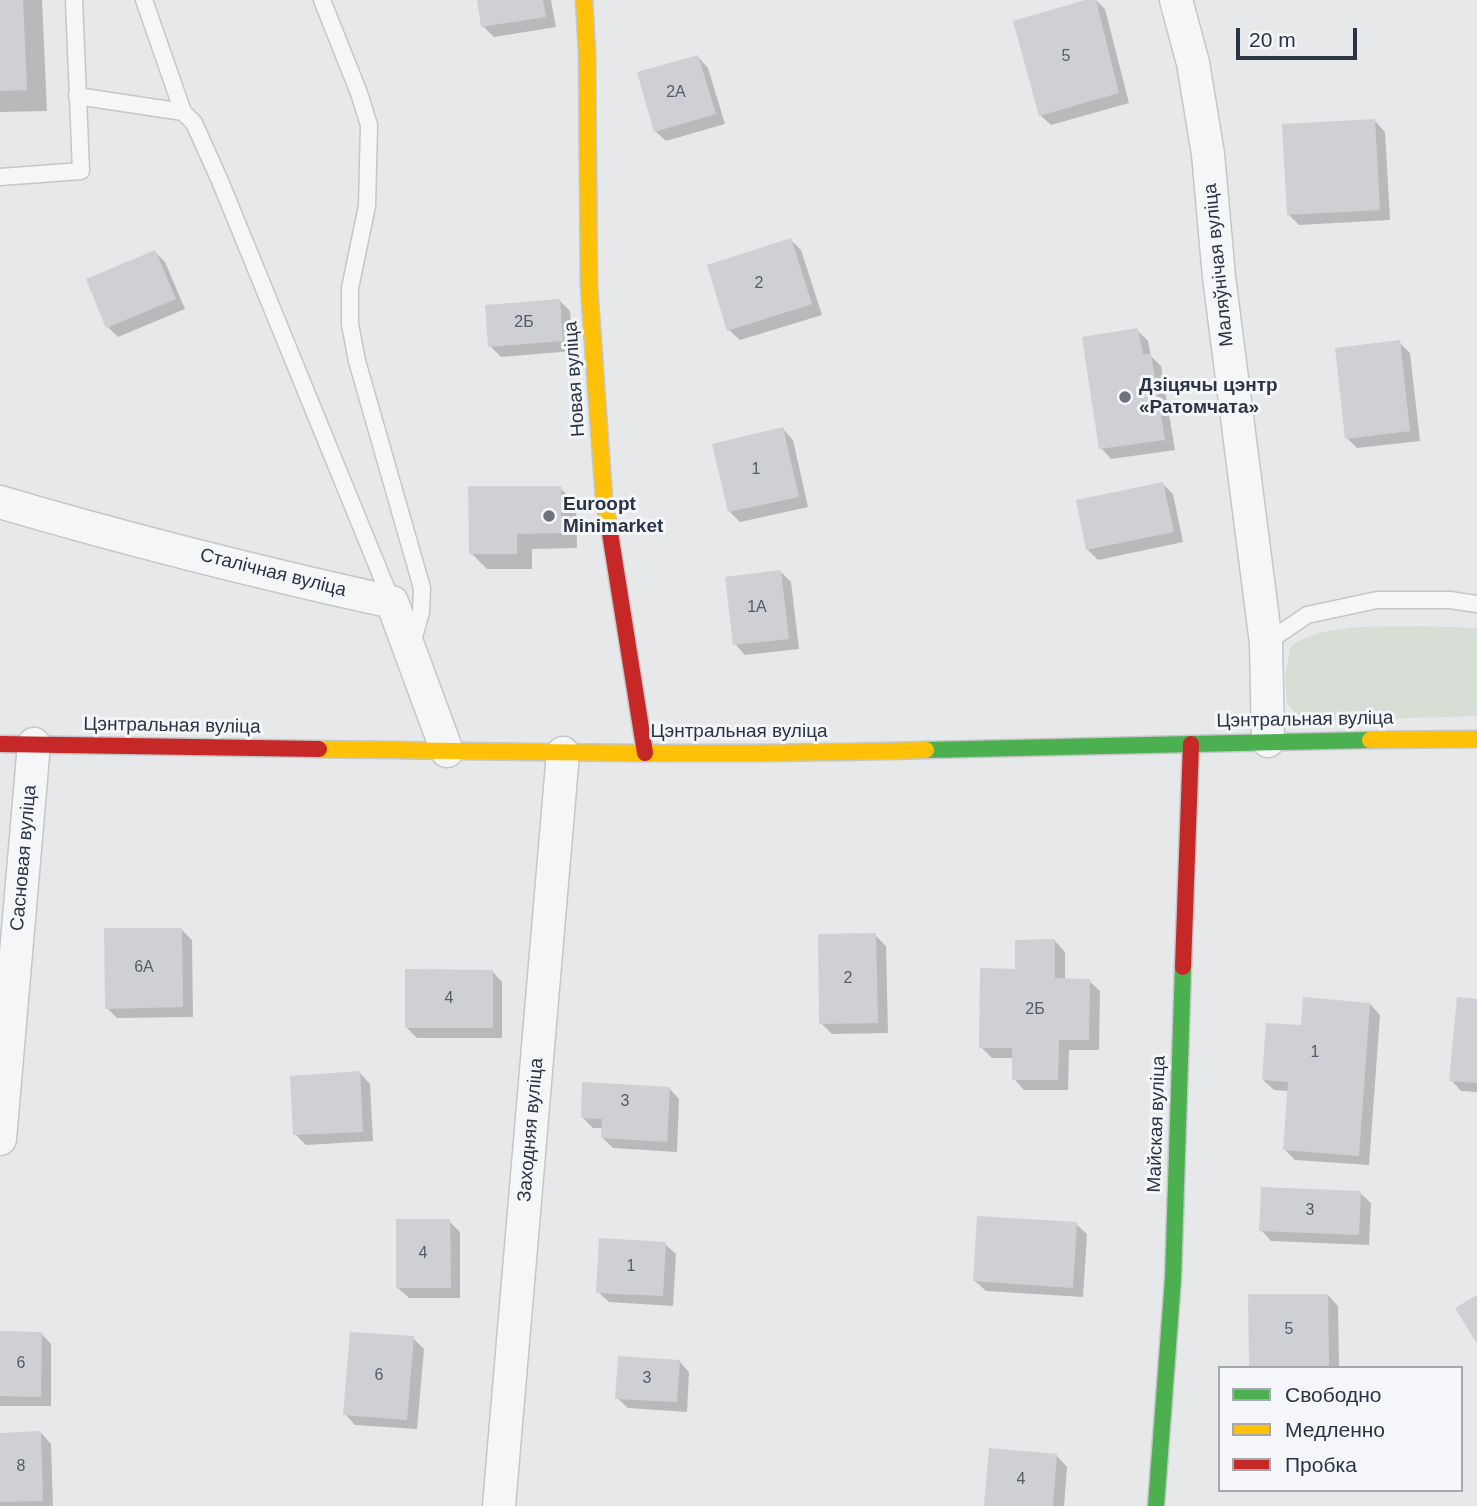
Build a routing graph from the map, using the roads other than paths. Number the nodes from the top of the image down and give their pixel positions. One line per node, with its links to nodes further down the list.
1 (74, 0): 6 (lane)
2 (144, 0): 7 (lane)
3 (322, 0): 13 (lane)
4 (584, 0): 21 (street, Новая вуліца)
5 (1176, 0): 12 (street, Маляўнічая вуліца)
6 (77, 96): 7 (lane); 8 (lane)
7 (183, 112): 10 (lane)
8 (0, 177)
9 (0, 502): 10 (street, Сталічная вуліца)
10 (392, 602): 13 (street)
11 (1477, 604): 12 (lane)
12 (1266, 643): 15 (street, Маляўнічая вуліца)
13 (410, 650): 19 (street)
14 (1477, 738): 15 (street, Цэнтральная вуліца)
15 (1268, 741): 18 (street, Цэнтральная вуліца)
16 (0, 744): 17 (street, Цэнтральная вуліца)
17 (34, 744): 19 (street, Цэнтральная вуліца); 22 (street, Сасновая вуліца)
18 (1191, 744): 21 (street, Цэнтральная вуліца); 24 (street, Майская вуліца)
19 (447, 751): 20 (street, Цэнтральная вуліца)
20 (563, 753): 21 (street, Цэнтральная вуліца); 23 (street, Заходняя вуліца)
21 (645, 753)
22 (0, 1139)
23 (499, 1506)
24 (1156, 1506)

